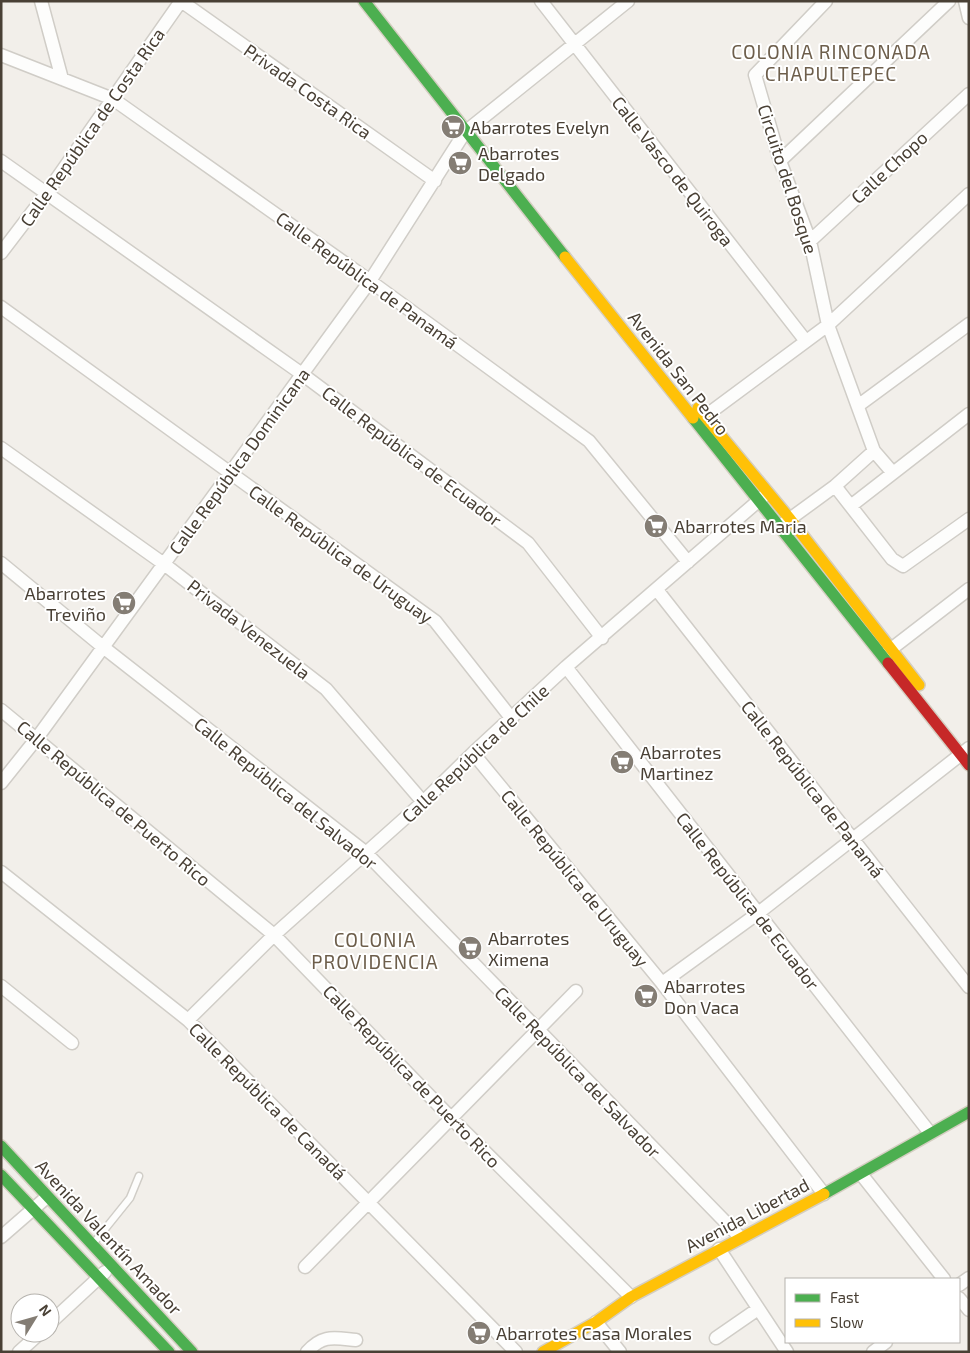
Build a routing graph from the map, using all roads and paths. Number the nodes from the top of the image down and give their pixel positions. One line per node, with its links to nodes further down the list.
1 (41, 1): 13 (street)
2 (181, 1): 15 (street, Calle República de Costa Rica); 19 (street, Privada Costa Rica)
3 (364, 1): 16 (main road, Avenida San Pedro)
4 (377, 1): 16 (main road, Avenida San Pedro)
5 (541, 1): 11 (street, Calle Vasco de Quiroga)
6 (628, 1): 11 (street)
7 (826, 1): 18 (street, Circuito del Bosque)
8 (949, 1): 18 (street)
9 (965, 1): 10 (street)
10 (969, 18)
11 (576, 45): 16 (street); 28 (street, Calle Vasco de Quiroga)
12 (1, 55): 13 (street, Calle República de Panamá)
13 (62, 79): 15 (street, Calle República de Panamá)
14 (969, 94): 22 (street, Calle Chopo)
15 (113, 98): 20 (street, Calle República de Costa Rica); 24 (street, Calle República de Panamá)
16 (469, 129): 19 (street, Calle República Dominicana); 32 (main road, Avenida San Pedro)
17 (1, 161): 20 (street, Calle República de Ecuador)
18 (780, 161): 22 (street, Circuito del Bosque)
19 (435, 181): 24 (street, Calle República Dominicana)
20 (46, 194): 23 (street, Calle República de Costa Rica); 29 (street, Calle República de Ecuador)
21 (969, 194): 27 (street)
22 (810, 241): 27 (street, Circuito del Bosque)
23 (1, 253)
24 (370, 281): 29 (street, Calle República Dominicana); 43 (street, Calle República de Panamá)
25 (1, 307): 35 (street, Calle República de Uruguay)
26 (969, 324): 30 (street)
27 (828, 325): 28 (street); 30 (street, Circuito del Bosque)
28 (805, 340): 32 (street)
29 (302, 374): 35 (street, Calle República Dominicana); 48 (street, Calle República de Ecuador)
30 (859, 405): 34 (street, Circuito del Bosque)
31 (969, 414): 36 (street)
32 (700, 420): 38 (main road, Avenida San Pedro)
33 (1, 448): 45 (street, Privada Venezuela)
34 (874, 451): 36 (street, Circuito del Bosque); 37 (street)
35 (230, 473): 45 (street, Calle República Dominicana); 53 (street, Calle República de Uruguay)
36 (893, 473): 39 (street)
37 (834, 486): 39 (street); 40 (street)
38 (763, 497): 40 (main road, Avenida San Pedro); 42 (main road, Avenida San Pedro); 43 (street, Calle República de Chile)
39 (852, 505): 41 (street)
40 (790, 519): 42 (street); 50 (main road, Avenida San Pedro)
41 (969, 519)
42 (779, 527): 50 (main road, Avenida San Pedro)
43 (688, 562): 47 (street, Calle República de Chile)
44 (1, 563): 49 (street, Calle República del Salvador)
45 (164, 564): 49 (street, Calle República Dominicana); 59 (street, Privada Venezuela)
46 (969, 589): 50 (street)
47 (658, 590): 48 (street, Calle República de Chile); 60 (street, Calle República de Panamá)
48 (602, 638): 51 (street, Calle República de Chile)
49 (103, 647): 54 (street, Calle República Dominicana); 61 (street, Calle República del Salvador)
50 (886, 653): 55 (main road, Avenida San Pedro)
51 (566, 667): 53 (street, Calle República de Chile); 63 (street, Calle República de Ecuador)
52 (1, 710): 54 (street, Calle República de Puerto Rico)
53 (512, 719): 56 (street, Calle República de Chile)
54 (37, 738): 58 (street, Calle República Dominicana); 64 (street, Calle República de Puerto Rico)
55 (967, 749): 57 (main road, Avenida San Pedro); 60 (street)
56 (472, 753): 59 (street, Calle República de Chile); 65 (street, Calle República de Uruguay)
57 (969, 765)
58 (1, 783)
59 (423, 802): 61 (street, Calle República de Chile)
60 (852, 840): 63 (street); 67 (street, Calle República de Panamá)
61 (365, 852): 64 (street, Calle República de Chile); 70 (street, Calle República del Salvador)
62 (1, 872): 69 (street, Calle República de Canadá)
63 (757, 914): 65 (street); 74 (street, Calle República de Ecuador)
64 (274, 935): 69 (street, Calle República de Chile); 73 (street, Calle República de Puerto Rico)
65 (662, 984): 79 (street, Calle República de Uruguay)
66 (1, 986): 71 (street)
67 (969, 987)
68 (576, 991): 70 (street)
69 (188, 1020): 81 (street, Calle República de Canadá)
70 (536, 1030): 73 (street); 84 (street, Calle República del Salvador)
71 (72, 1043)
72 (969, 1112): 74 (main road, Avenida Libertad)
73 (451, 1118): 81 (street); 91 (street, Calle República de Puerto Rico)
74 (930, 1134): 76 (main road, Avenida Libertad)
75 (1, 1146): 80 (main road, Avenida Valentín Amador)
76 (861, 1174): 79 (main road, Avenida Libertad); 90 (street)
77 (1, 1175): 82 (main road, Avenida Valentín Amador)
78 (139, 1176): 85 (lane)
79 (824, 1194): 84 (main road, Avenida Libertad)
80 (47, 1197): 82 (street); 85 (main road, Avenida Valentín Amador)
81 (369, 1203): 88 (street); 105 (street, Calle República de Canadá)
82 (33, 1209): 83 (street); 89 (main road, Avenida Valentín Amador)
83 (1, 1237)
84 (740, 1237): 86 (main road, Avenida Libertad)
85 (92, 1245): 87 (main road, Avenida Valentín Amador)
86 (719, 1249): 91 (main road, Avenida Libertad); 93 (street)
87 (112, 1266): 89 (street); 101 (main road, Avenida Valentín Amador)
88 (304, 1267)
89 (98, 1278): 95 (street); 103 (main road, Avenida Valentín Amador)
90 (943, 1278)
91 (631, 1297): 96 (main road, Avenida Libertad)
92 (960, 1299): 94 (street)
93 (758, 1309): 97 (street); 108 (street)
94 (969, 1310)
95 (60, 1314)
96 (596, 1322): 106 (main road, Avenida Libertad); 107 (street)
97 (716, 1338)
98 (356, 1340): 104 (street)
99 (29, 1343): 102 (street)
100 (885, 1343): 109 (street)
101 (187, 1350)
102 (19, 1352)
103 (168, 1352)
104 (307, 1352)
105 (516, 1352)
106 (543, 1352)
107 (620, 1352)
108 (786, 1352)
109 (873, 1352)

